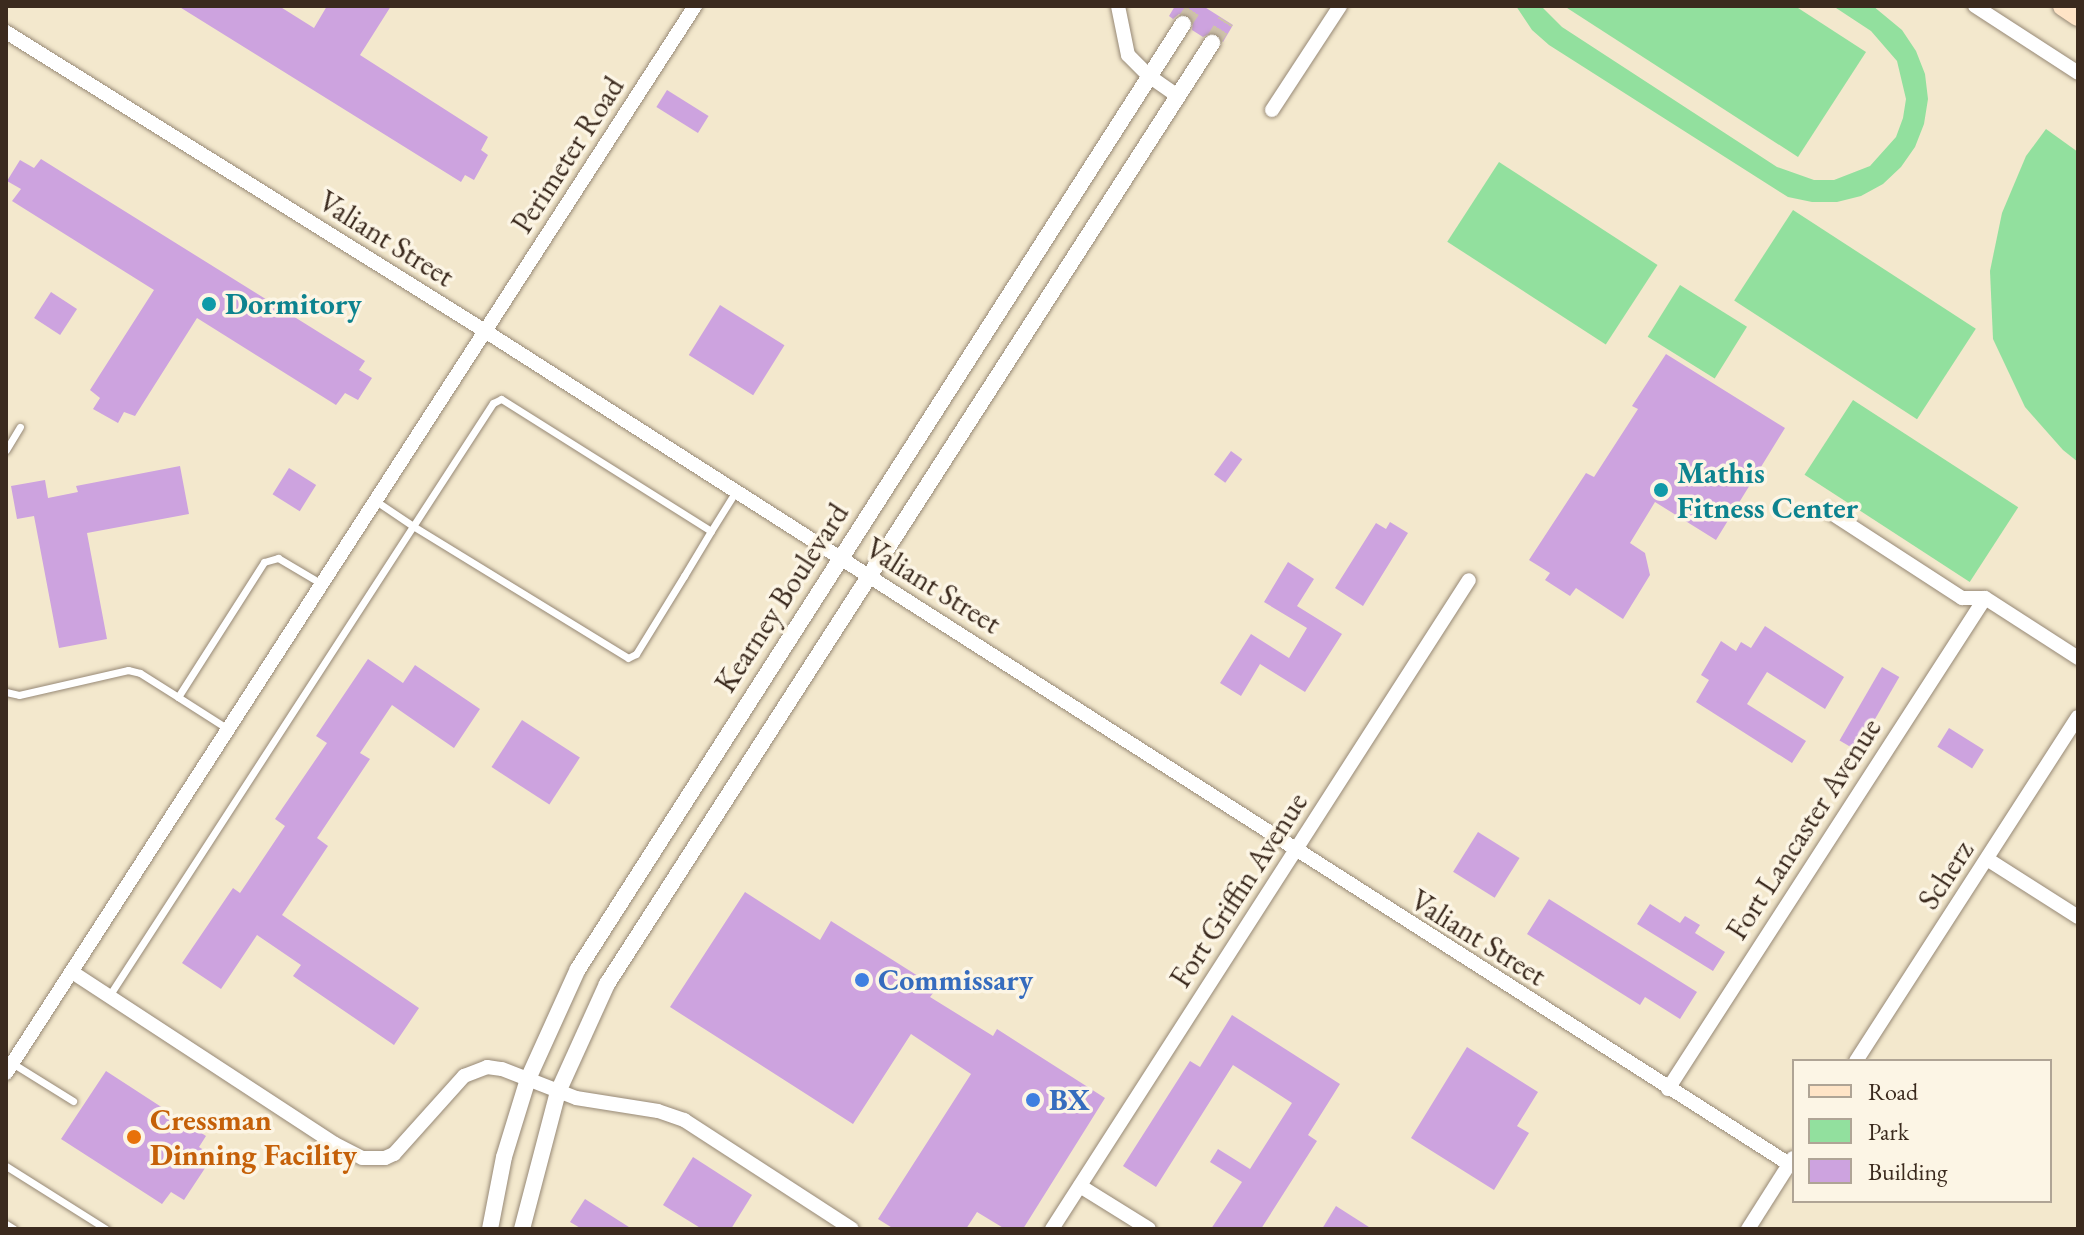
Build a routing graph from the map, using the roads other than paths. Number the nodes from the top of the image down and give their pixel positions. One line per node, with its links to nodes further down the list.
1 (695, 6): 14 (street, Perimeter Road)
2 (1118, 6): 11 (street)
3 (1340, 6): 13 (street)
4 (1975, 6): 10 (street)
5 (2063, 6): 6 (main road)
6 (2078, 16)
7 (1183, 24): 11 (street, Kearney Boulevard)
8 (6, 32): 14 (street, Valiant Street)
9 (1212, 43): 12 (street, Kearney Boulevard)
10 (2078, 73)
11 (1149, 76): 12 (street); 22 (street, Kearney Boulevard)
12 (1178, 96): 23 (street, Kearney Boulevard)
13 (1272, 110)
14 (485, 331): 17 (street, Valiant Street); 18 (street, Perimeter Road)
15 (20, 427): 16 (lane)
16 (6, 450)
17 (736, 491): 21 (lane); 22 (street, Valiant Street)
18 (376, 501): 20 (lane); 25 (street, Perimeter Road)
19 (1828, 511): 26 (street)
20 (413, 526): 21 (lane); 21 (lane); 36 (lane)
21 (711, 531)
22 (841, 558): 23 (street, Valiant Street); 39 (street, Kearney Boulevard)
23 (869, 577): 32 (street, Valiant Street); 41 (street, Kearney Boulevard)
24 (1469, 580): 32 (street, Fort Griffin Avenue)
25 (322, 584): 29 (lane); 31 (street, Perimeter Road)
26 (1985, 598): 27 (street); 40 (street, Fort Lancaster Avenue)
27 (2078, 658)
28 (6, 692): 29 (lane)
29 (178, 697): 31 (lane)
30 (2078, 717): 33 (street, Scherz)
31 (228, 729): 35 (street, Perimeter Road)
32 (1295, 851): 40 (street, Valiant Street); 45 (street, Fort Griffin Avenue)
33 (1987, 859): 34 (street); 37 (street, Scherz)
34 (2078, 917)
35 (72, 972): 36 (street); 38 (street, Perimeter Road)
36 (109, 996): 39 (street)
37 (1857, 1059)
38 (9, 1068): 42 (lane)
39 (528, 1079): 41 (street); 49 (street, Kearney Boulevard)
40 (1668, 1089): 43 (street, Valiant Street)
41 (558, 1092): 50 (street, Kearney Boulevard); 51 (street)
42 (73, 1101)
43 (1792, 1160): 54 (street)
44 (6, 1166): 48 (lane)
45 (1080, 1186): 52 (street, Fort Griffin Avenue); 53 (street)
46 (6, 1224): 47 (lane)
47 (14, 1229)
48 (106, 1229)
49 (490, 1229)
50 (522, 1229)
51 (852, 1229)
52 (1052, 1229)
53 (1149, 1229)
54 (1748, 1229)

